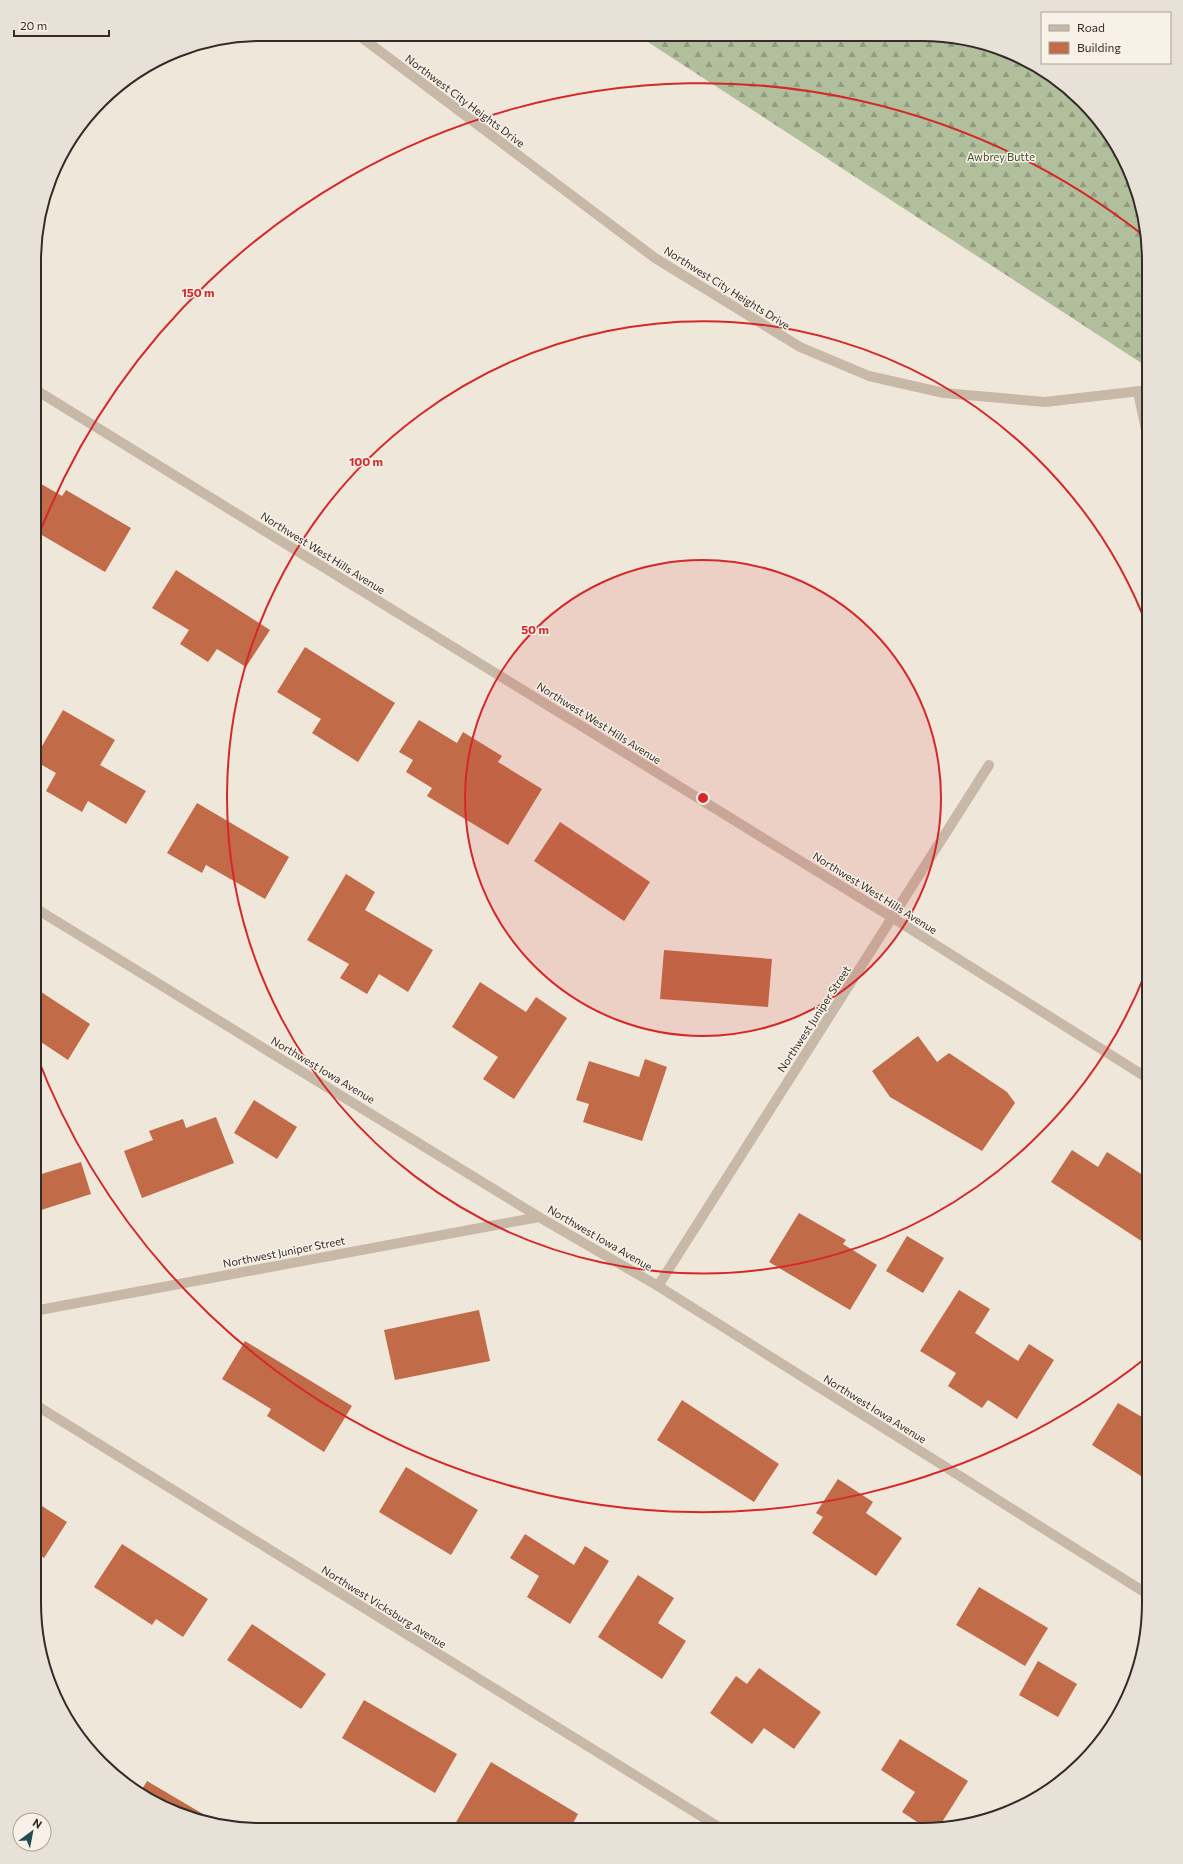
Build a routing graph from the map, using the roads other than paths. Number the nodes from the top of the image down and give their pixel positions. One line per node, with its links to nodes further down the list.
1 (366, 41): 3 (street, Northwest City Heights Drive)
2 (1142, 391): 3 (street, Northwest City Heights Drive)
3 (1138, 392): 5 (street)
4 (41, 393): 8 (street, Northwest West Hills Avenue)
5 (1142, 411)
6 (989, 765): 8 (street, Northwest Juniper Street)
7 (41, 912): 10 (street, Northwest Iowa Avenue)
8 (893, 918): 9 (street, Northwest West Hills Avenue); 11 (street, Northwest Juniper Street)
9 (1142, 1075)
10 (539, 1217): 11 (street, Northwest Iowa Avenue); 12 (street, Northwest Juniper Street)
11 (658, 1286): 14 (street, Northwest Iowa Avenue)
12 (41, 1310)
13 (41, 1408): 15 (street, Northwest Vicksburg Avenue)
14 (1142, 1591)
15 (712, 1823)

